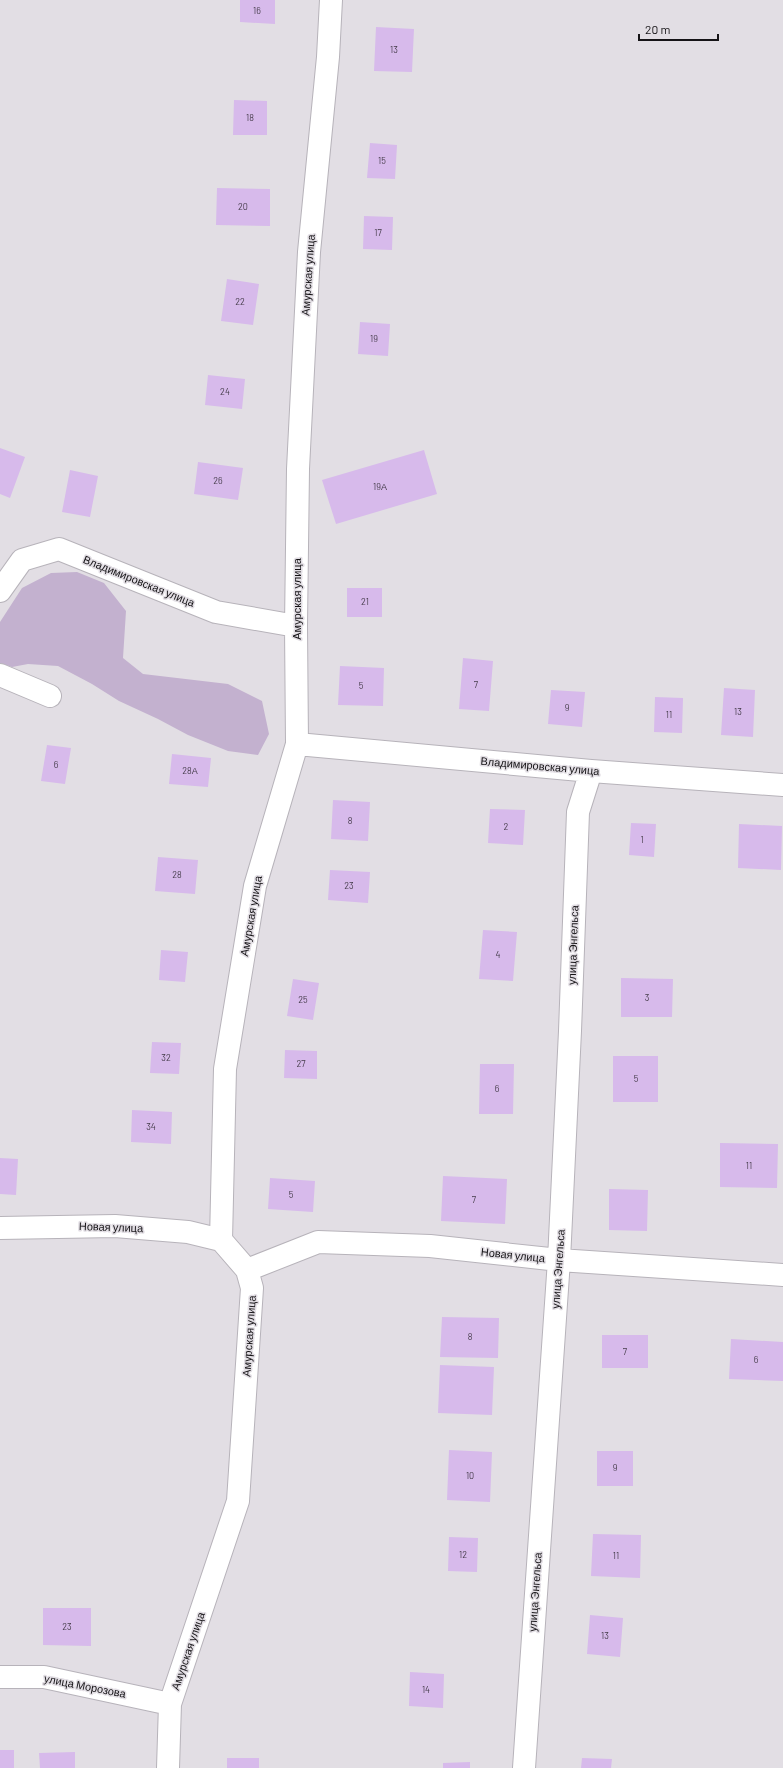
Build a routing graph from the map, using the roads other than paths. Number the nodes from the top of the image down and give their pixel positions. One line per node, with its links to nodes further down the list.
1 (332, 0): 3 (street, Амурская улица)
2 (0, 591): 3 (street, Владимировская улица)
3 (296, 626): 6 (street, Амурская улица)
4 (0, 675): 5 (street)
5 (50, 696)
6 (297, 744): 7 (street, Владимировская улица); 10 (street, Амурская улица)
7 (591, 771): 8 (street, Владимировская улица); 11 (street, улица Энгельса)
8 (783, 785)
9 (0, 1228): 10 (street, Новая улица)
10 (221, 1240): 12 (street, Амурская улица)
11 (559, 1260): 12 (street, Новая улица); 13 (street, Новая улица); 17 (street, улица Энгельса)
12 (247, 1270): 15 (street, Амурская улица)
13 (783, 1275)
14 (0, 1677): 15 (street, улица Морозова)
15 (170, 1704): 16 (street, Амурская улица)
16 (168, 1768)
17 (524, 1768)

